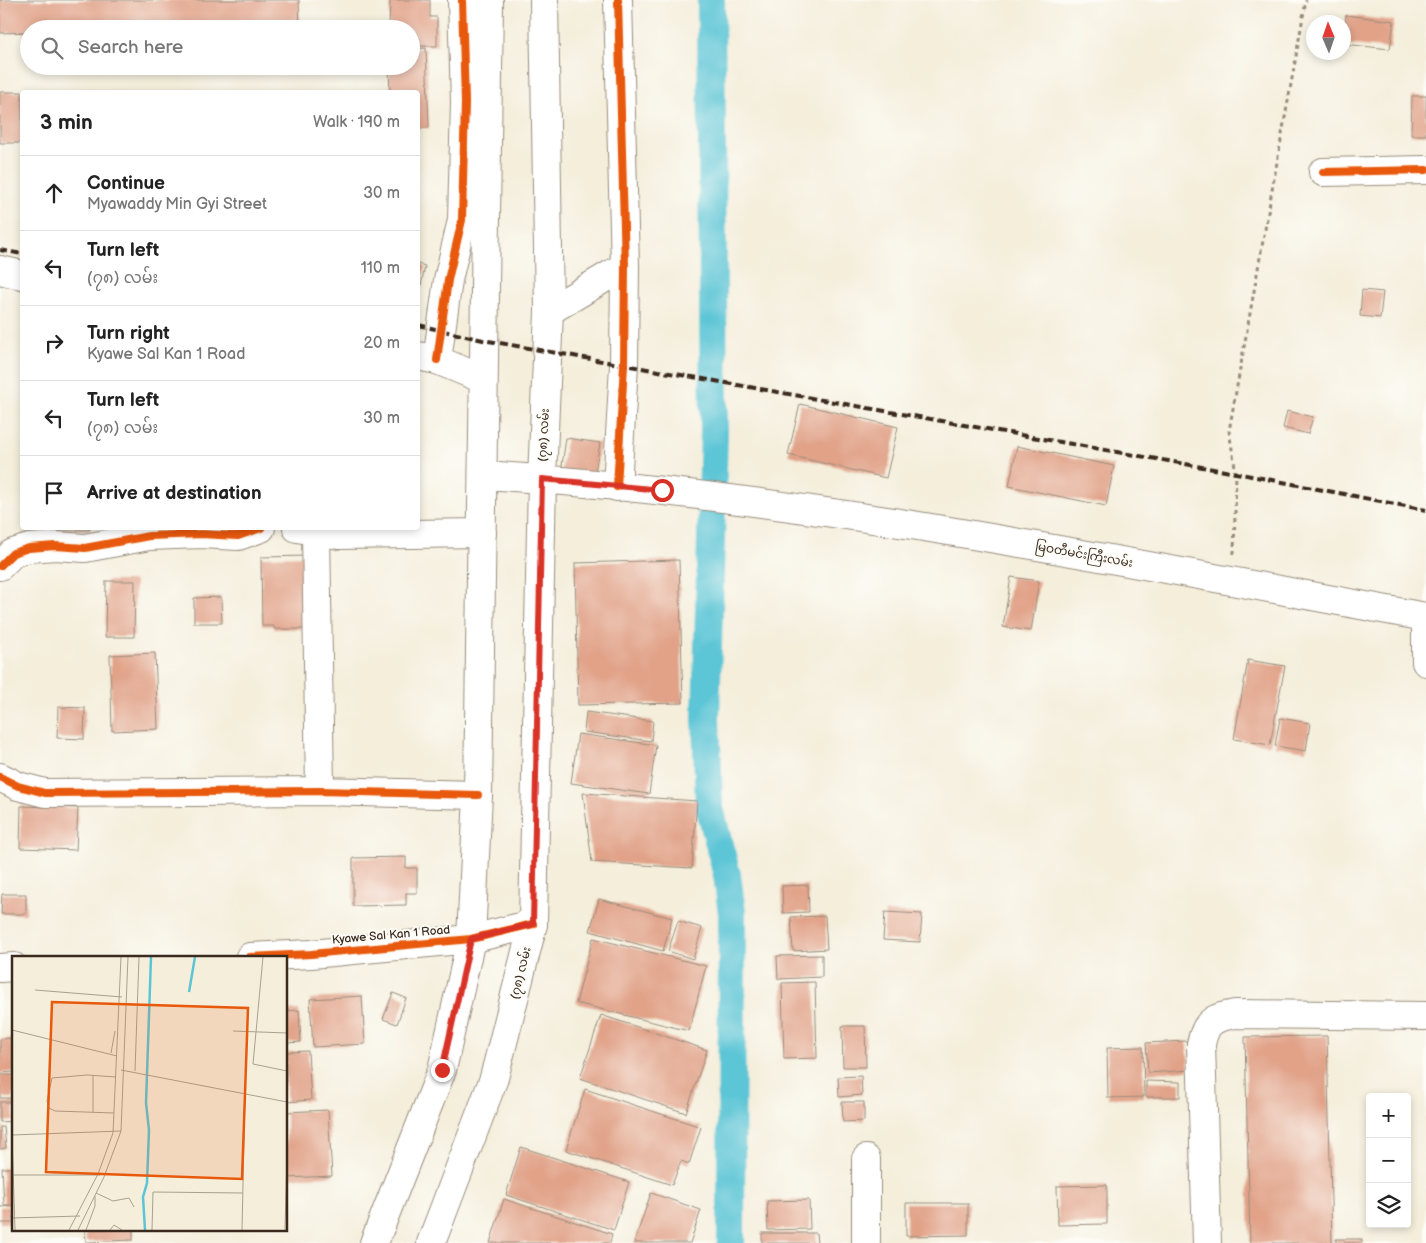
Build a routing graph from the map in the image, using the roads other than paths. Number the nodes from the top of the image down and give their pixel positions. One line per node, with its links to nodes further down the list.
1 (462, 0): 11 (main road)
2 (489, 0): 12 (main road)
3 (544, 0): 10 (main road, (၇၈) လမ်း)
4 (618, 0): 7 (main road)
5 (1426, 170): 6 (main road)
6 (1323, 172)
7 (625, 266): 10 (main road); 15 (main road)
8 (0, 270): 9 (main road)
9 (20, 275)
10 (549, 311): 14 (main road, (၇၈) လမ်း)
11 (427, 358): 12 (main road)
12 (483, 380): 13 (main road)
13 (482, 475): 14 (main road, မြဝတီမင်းကြီးလမ်း); 19 (main road)
14 (542, 479): 15 (main road, မြဝတီမင်းကြီးလမ်း); 26 (main road, (၇၈) လမ်း)
15 (617, 486): 21 (main road, မြဝတီမင်းကြီးလမ်း)
16 (255, 530): 20 (main road)
17 (307, 530): 24 (main road)
18 (312, 530): 19 (main road)
19 (482, 532): 25 (main road)
20 (0, 566)
21 (1426, 617): 22 (main road)
22 (1426, 662)
23 (0, 776): 24 (main road)
24 (320, 791): 25 (main road)
25 (478, 795): 27 (main road)
26 (533, 924): 27 (main road, Kyawe Sal Kan 1 Road); 32 (main road, (၇၈) လမ်း)
27 (471, 939): 28 (main road, Kyawe Sal Kan 1 Road); 31 (main road)
28 (270, 956)
29 (1426, 1016): 34 (main road)
30 (866, 1159): 33 (main road)
31 (374, 1243)
32 (431, 1243)
33 (866, 1243)
34 (1207, 1243)

